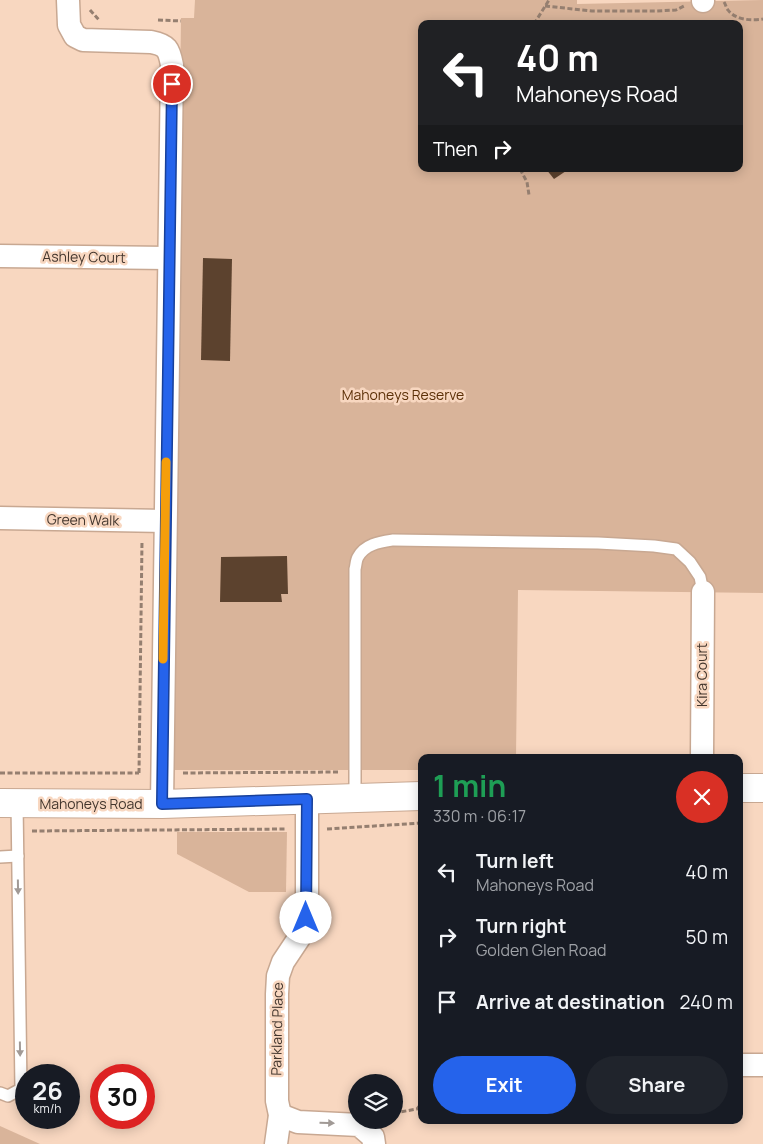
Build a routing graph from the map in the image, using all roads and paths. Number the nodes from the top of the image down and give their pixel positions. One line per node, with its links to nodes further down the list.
1 (68, 0): 14 (street)
2 (549, 0): 4 (path)
3 (702, 2): 4 (path); 6 (path)
4 (545, 6): 9 (path)
5 (89, 9): 7 (path)
6 (763, 19)
7 (108, 20)
8 (151, 20): 10 (path)
9 (536, 20)
10 (181, 21)
11 (522, 172): 12 (path)
12 (529, 195)
13 (0, 256): 14 (street, Ashley Court)
14 (168, 258): 16 (street)
15 (0, 518): 16 (street, Green Walk)
16 (166, 521): 20 (street)
17 (703, 592): 18 (street, Kira Court); 21 (lane)
18 (702, 754)
19 (0, 773): 20 (path)
20 (162, 773): 21 (path); 27 (street)
21 (355, 785): 24 (main road, Mahoneys Road); 25 (main road, Mahoneys Road)
22 (743, 788): 23 (main road)
23 (763, 788)
24 (418, 796)
25 (307, 799): 27 (main road, Mahoneys Road); 29 (street, Parkland Place)
26 (9, 803): 27 (main road, Mahoneys Road); 30 (lane)
27 (162, 804)
28 (418, 823): 29 (path)
29 (306, 830): 30 (path); 38 (street, Parkland Place)
30 (18, 831): 32 (lane)
31 (0, 856): 32 (lane)
32 (18, 856): 35 (lane, one-way to 35)
33 (763, 1064): 34 (street)
34 (743, 1065)
35 (0, 1093)
36 (418, 1108): 37 (path)
37 (403, 1111)
38 (280, 1115): 39 (street, Parkland Place); 40 (street, one-way to 40)
39 (276, 1144)
40 (374, 1144)

